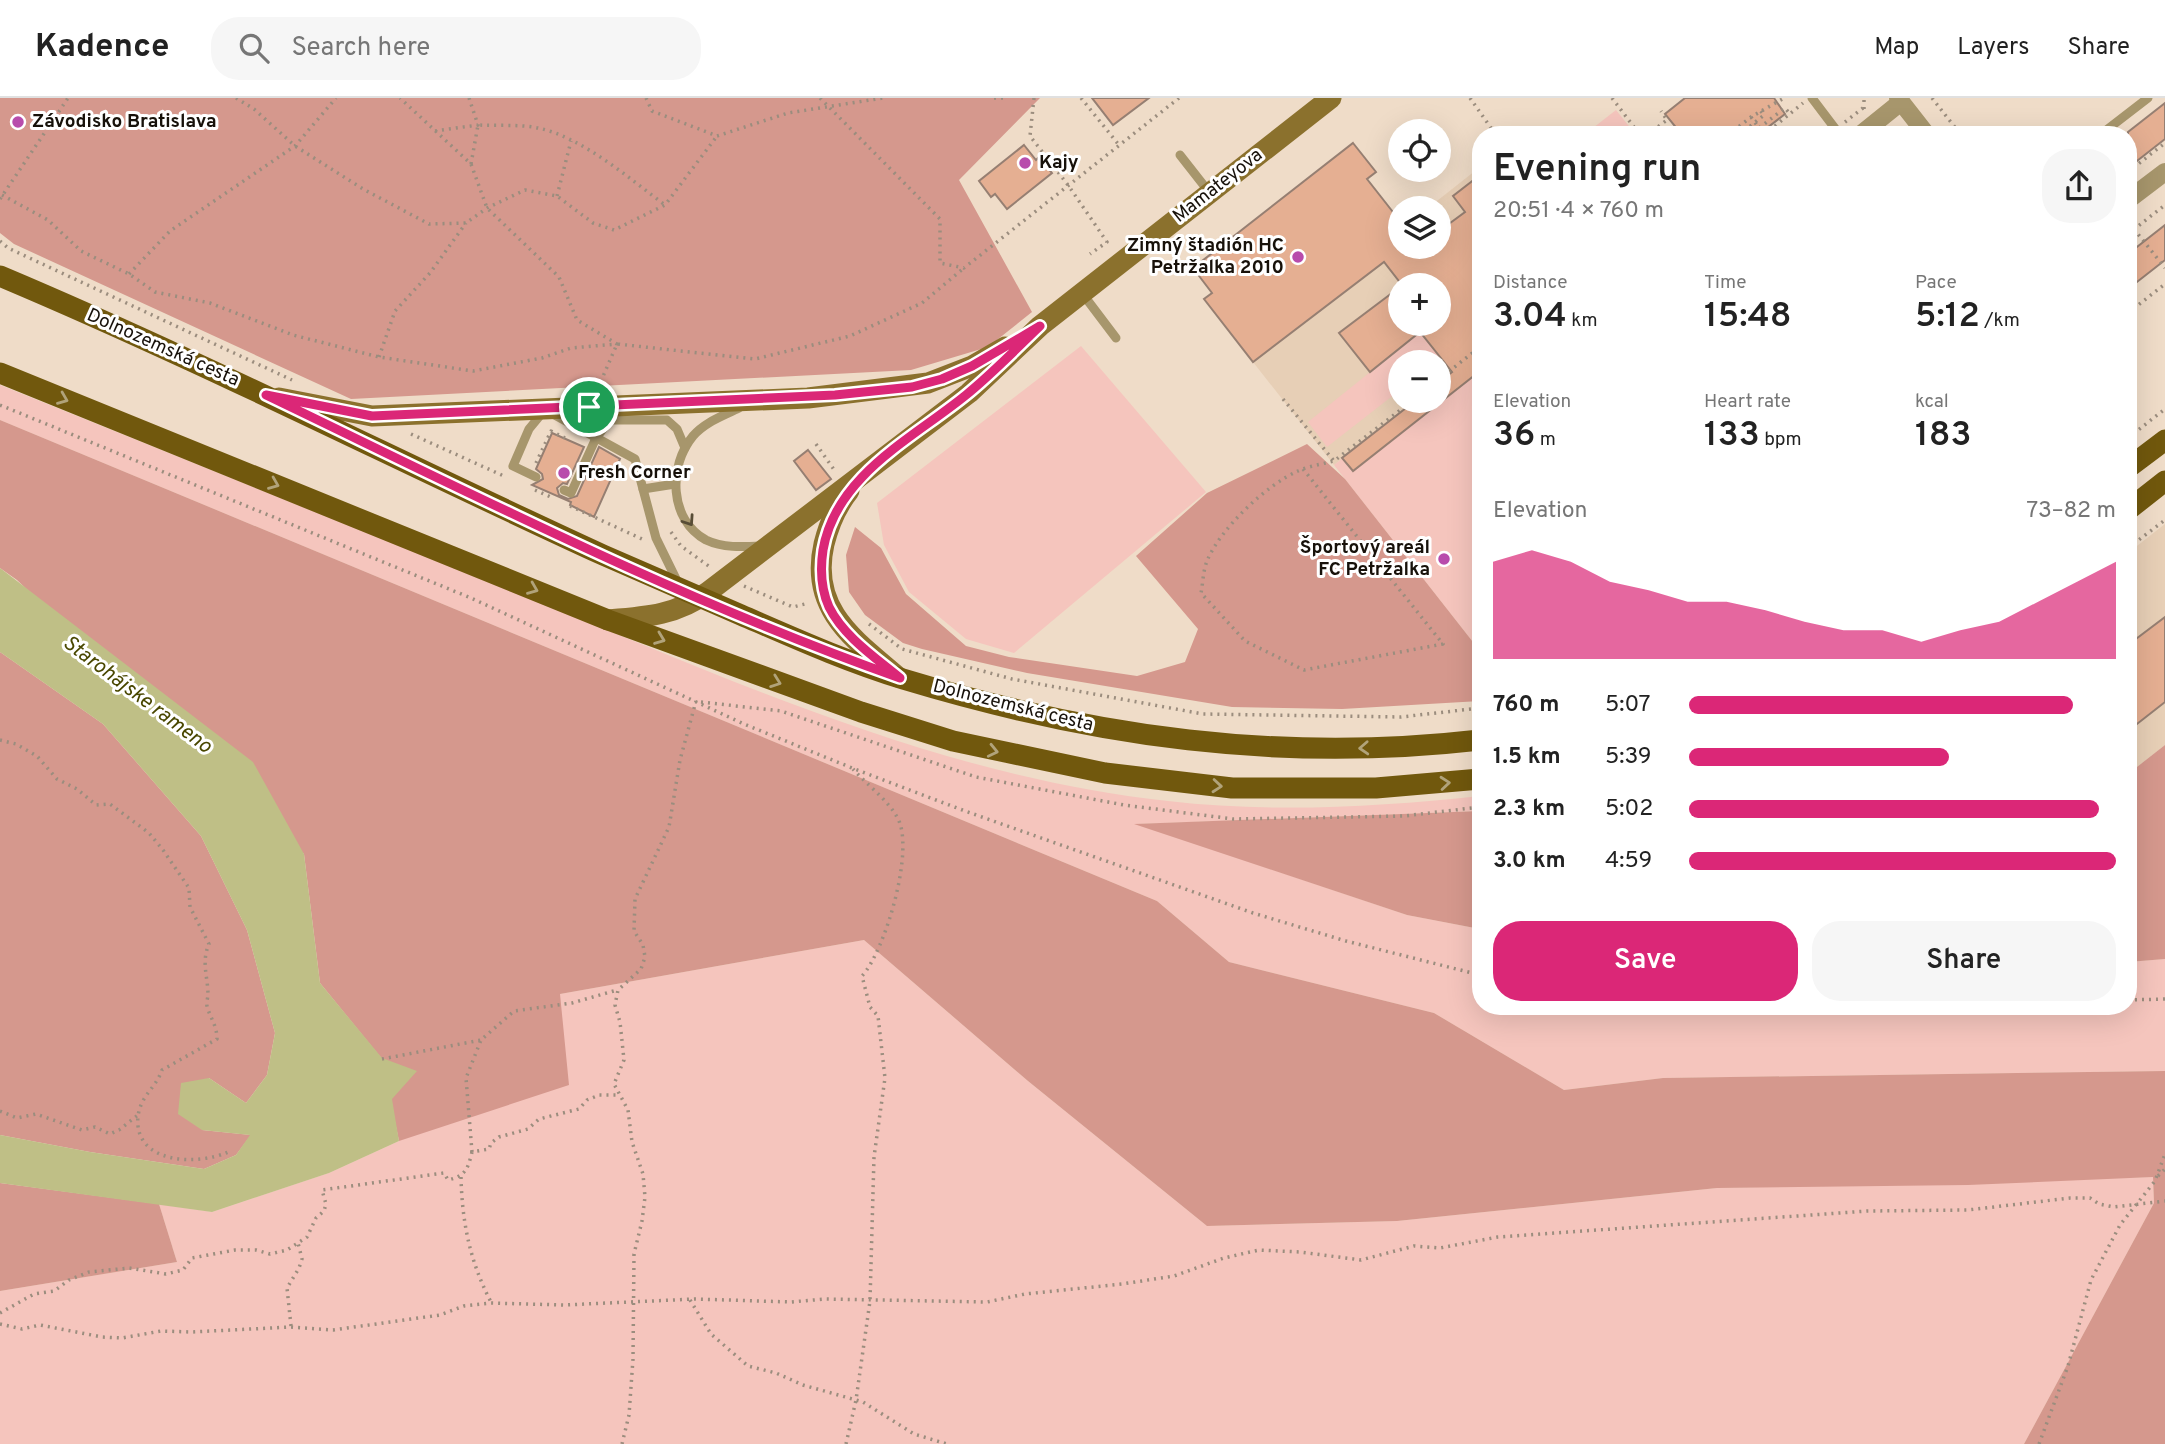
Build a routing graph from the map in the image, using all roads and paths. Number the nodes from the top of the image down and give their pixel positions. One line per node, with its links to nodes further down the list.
1 (68, 98): 55 (path)
2 (236, 98): 46 (path)
3 (336, 98): 46 (path)
4 (400, 98): 41 (path)
5 (469, 98): 27 (path)
6 (646, 98): 42 (path)
7 (820, 98): 22 (path)
8 (883, 98): 22 (path)
9 (994, 98): 10 (path)
10 (1006, 98)
11 (1034, 98): 51 (path)
12 (1081, 98): 45 (path)
13 (1179, 98): 45 (path)
14 (1331, 98): 52 (street, Mamateyova)
15 (1469, 98): 28 (path)
16 (1612, 98): 29 (path)
17 (1784, 98): 26 (path)
18 (1810, 98): 25 (path); 36 (lane)
19 (1932, 98): 39 (path)
20 (2148, 98): 40 (lane)
21 (1899, 100): 37 (street); 38 (street)
22 (828, 108): 42 (path); 64 (path)
23 (1758, 108): 32 (path, bridge)
24 (1661, 111): 30 (path)
25 (1790, 114): 34 (path); 35 (path)
26 (1751, 117): 31 (path); 33 (path)
27 (478, 125): 41 (path); 43 (path); 48 (path)
28 (1489, 126)
29 (1633, 126)
30 (1659, 126)
31 (1740, 126)
32 (1750, 126)
33 (1758, 126)
34 (1762, 126)
35 (1775, 126)
36 (1833, 126)
37 (1870, 126)
38 (1920, 126)
39 (1954, 126)
40 (2112, 126)
41 (435, 131): 48 (path)
42 (717, 136): 56 (path)
43 (571, 141): 54 (path); 56 (path)
44 (2165, 143): 49 (path)
45 (1119, 145): 51 (path)
46 (295, 146): 59 (path); 67 (path)
47 (1180, 155): 52 (lane)
48 (471, 164): 58 (path)
49 (2137, 165)
50 (2165, 172): 53 (street)
51 (1068, 185): 63 (path); 64 (path)
52 (1209, 193): 69 (street, Mamateyova)
53 (2137, 193)
54 (557, 196): 56 (path); 58 (path)
55 (1, 197): 67 (path)
56 (665, 205)
57 (2165, 205): 60 (path)
58 (487, 208): 59 (path); 73 (path)
59 (466, 223): 75 (path)
60 (2137, 227)
61 (2137, 233): 65 (path)
62 (0, 241): 78 (path)
63 (1090, 254)
64 (964, 268): 73 (path)
65 (2165, 268)
66 (0, 273): 79 (main road, Dolnozemská cesta)
67 (129, 274): 75 (path)
68 (2165, 284): 70 (path)
69 (1082, 293): 71 (street, Mamateyova); 72 (lane)
70 (2137, 306)
71 (1040, 326): 81 (street, Mamateyova); 96 (street, Mamateyova)
72 (1116, 338)
73 (617, 344): 75 (path); 83 (path)
74 (1472, 353): 76 (path)
75 (379, 357)
76 (1451, 370)
77 (0, 373): 109 (main road, one-way to 109)
78 (298, 382)
79 (266, 395): 84 (street, Mamateyova); 107 (main road, Dolnozemská cesta)
80 (1283, 399): 93 (path)
81 (756, 400): 83 (street, Mamateyova); 92 (lane)
82 (0, 405): 111 (path)
83 (589, 407): 84 (street, Mamateyova)
84 (545, 409): 88 (lane); 97 (lane)
85 (2165, 409): 87 (path)
86 (1396, 413): 93 (path)
87 (2137, 429)
88 (596, 438): 92 (lane); 101 (lane); 102 (lane)
89 (2165, 440): 94 (main road)
90 (574, 442): 97 (path)
91 (816, 444): 100 (path)
92 (685, 448): 98 (lane)
93 (1334, 461): 95 (path)
94 (2137, 461)
95 (1303, 469): 95 (path)
96 (864, 473): 100 (street, Mamateyova); 110 (street)
97 (533, 476)
98 (675, 484): 101 (lane); 106 (lane, one-way to 106)
99 (2163, 484): 103 (main road)
100 (846, 486): 106 (street, Mamateyova)
101 (643, 489): 107 (lane)
102 (564, 490)
103 (2137, 503)
104 (2165, 520): 105 (path)
105 (2137, 541)
106 (767, 546): 107 (street, Mamateyova)
107 (690, 594): 109 (street, Mamateyova); 110 (main road, Dolnozemská cesta)
108 (861, 619): 112 (path)
109 (608, 620): 116 (main road, one-way to 116)
110 (900, 678): 114 (main road, Dolnozemská cesta, one-way to 110)
111 (696, 701): 115 (path); 118 (path)
112 (1472, 709)
113 (0, 740): 125 (path)
114 (1472, 741)
115 (852, 768): 117 (path); 136 (path)
116 (1472, 780)
117 (1472, 973)
118 (618, 990): 121 (path); 123 (path)
119 (2165, 999): 120 (path)
120 (2137, 1000)
121 (481, 1040): 122 (path); 127 (path)
122 (382, 1059)
123 (619, 1095): 127 (path); 137 (path)
124 (0, 1111): 125 (path)
125 (138, 1115): 126 (path)
126 (228, 1152)
127 (472, 1152): 130 (path)
128 (2165, 1154): 131 (path)
129 (2165, 1169): 131 (path)
130 (461, 1177): 134 (path); 138 (path)
131 (2155, 1181): 133 (path)
132 (2165, 1202): 133 (path)
133 (2132, 1206): 136 (path); 146 (path)
134 (298, 1243): 139 (path); 141 (path)
135 (690, 1300): 136 (path); 137 (path); 142 (path)
136 (870, 1301): 142 (path)
137 (632, 1302): 138 (path); 143 (path)
138 (491, 1303): 141 (path)
139 (0, 1313)
140 (0, 1325): 141 (path)
141 (291, 1327)
142 (856, 1400): 144 (path); 145 (path)
143 (622, 1444)
144 (846, 1444)
145 (947, 1444)
146 (2039, 1444)

